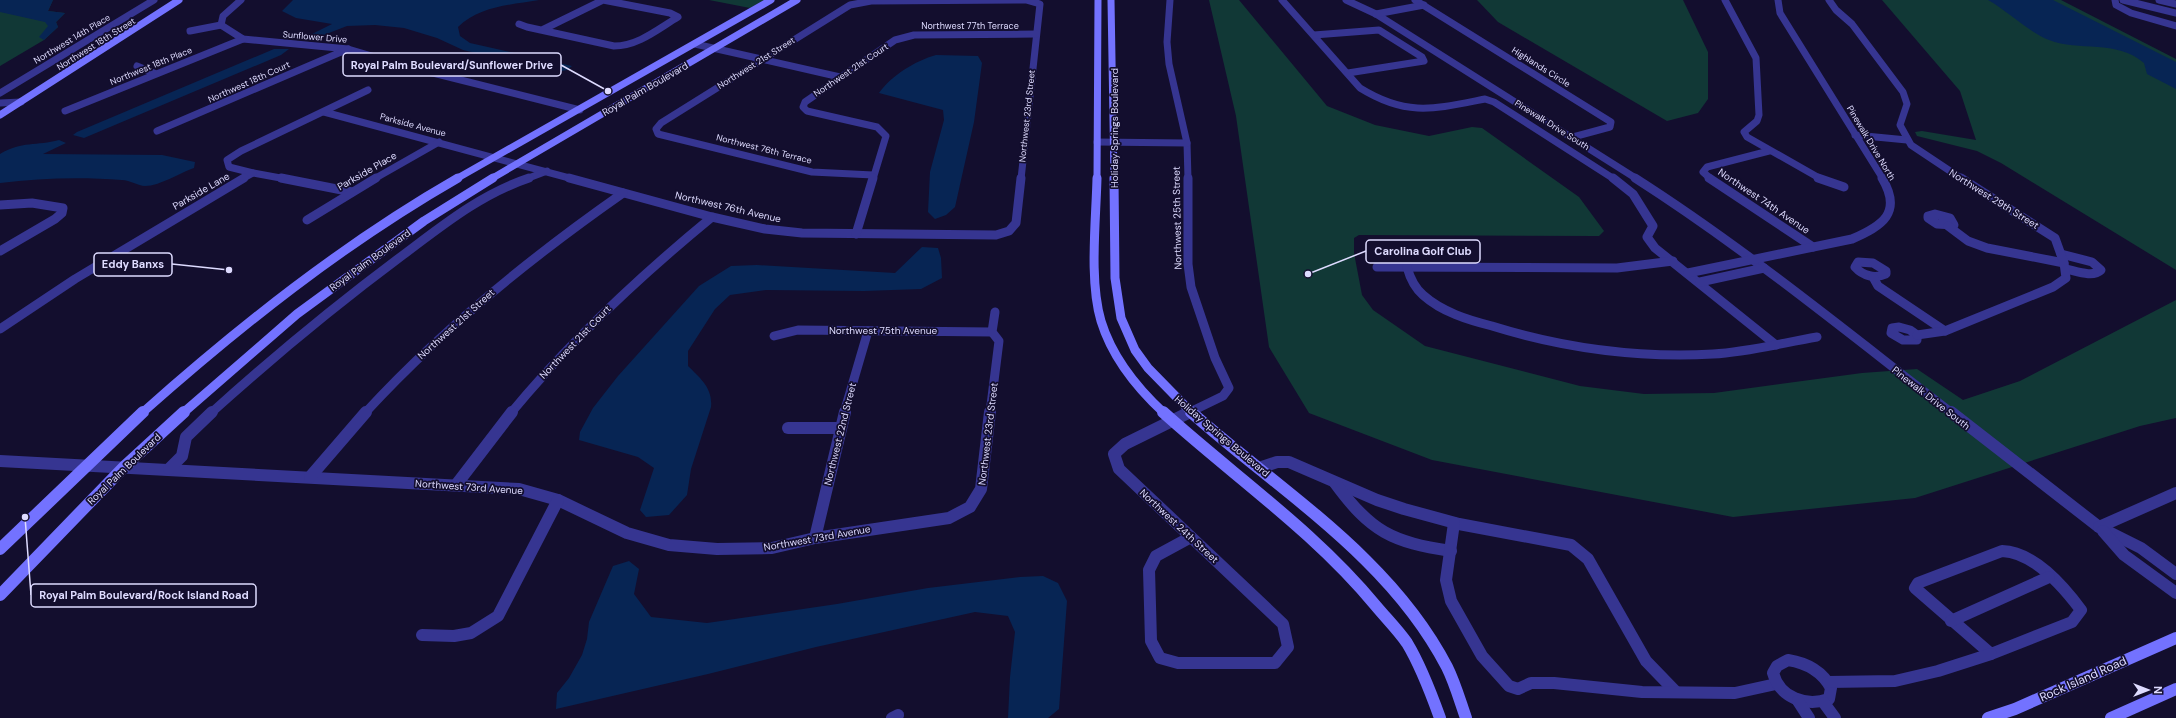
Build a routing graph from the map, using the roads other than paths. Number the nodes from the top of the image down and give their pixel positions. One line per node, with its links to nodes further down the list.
1 (154, 0): 41 (street, Northwest 14th Place)
2 (179, 0): 42 (street, Northwest 18th Street)
3 (241, 0): 24 (street)
4 (603, 0): 26 (street); 26 (street)
5 (771, 0): 32 (street, Royal Palm Boulevard)
6 (797, 0): 34 (street, Royal Palm Boulevard)
7 (1098, 0): 52 (street, Holiday Springs Boulevard)
8 (1111, 0): 53 (street, Holiday Springs Boulevard)
9 (1170, 0): 54 (street, Northwest 25th Street)
10 (1346, 0): 21 (street, Pinewalk Drive South)
11 (1725, 0): 57 (street)
12 (1778, 0): 51 (street, Pinewalk Drive North)
13 (1829, 0): 56 (street)
14 (2115, 0): 25 (street)
15 (2123, 0): 22 (street)
16 (2159, 0): 20 (street)
17 (1284, 1): 29 (street, Pinewalk Drive South)
18 (1035, 2): 28 (street, Northwest 23rd Street); 35 (street, Northwest 21st Street)
19 (1420, 2): 21 (street, Highlands Circle); 50 (street, Highlands Circle)
20 (2176, 4)
21 (1373, 12): 50 (street, Pinewalk Drive South)
22 (2176, 13)
23 (519, 24): 26 (street)
24 (221, 25): 27 (street); 31 (street, Sunflower Drive)
25 (2176, 26)
26 (542, 30)
27 (190, 31)
28 (1036, 34): 30 (street, Northwest 77th Terrace); 70 (street, Northwest 23rd Street)
29 (1314, 35): 38 (street, Pinewalk Drive South); 38 (street)
30 (903, 37): 39 (street, Northwest 21st Court)
31 (243, 39): 33 (street, Sunflower Drive); 37 (street, Northwest 18th Place)
32 (695, 44): 34 (street); 45 (street, Royal Palm Boulevard)
33 (348, 49): 45 (street, Sunflower Drive); 49 (street, Northwest 18th Court)
34 (714, 49): 35 (street); 59 (street, Royal Palm Boulevard)
35 (762, 59): 39 (street); 48 (street, Northwest 21st Street)
36 (137, 66): 37 (street)
37 (154, 73): 44 (street, Northwest 18th Place)
38 (1348, 73): 75 (street, Pinewalk Drive South)
39 (840, 77): 62 (street, Northwest 21st Court)
40 (368, 90): 46 (street, Parkside Lane)
41 (0, 93)
42 (21, 102): 43 (street); 47 (street, Northwest 18th Street)
43 (0, 103)
44 (66, 110)
45 (580, 110): 58 (street, Royal Palm Boulevard)
46 (324, 112): 55 (street, Parkside Avenue); 61 (street, Parkside Lane)
47 (0, 115)
48 (656, 128): 62 (street, Northwest 76th Terrace)
49 (157, 131)
50 (1573, 137): 74 (street, Pinewalk Drive South)
51 (1856, 137): 56 (street); 72 (street, Pinewalk Drive North)
52 (1097, 140): 53 (street); 93 (street, Holiday Springs Boulevard)
53 (1113, 140): 54 (street); 92 (street, Holiday Springs Boulevard)
54 (1187, 141): 92 (street, Northwest 25th Street)
55 (439, 142): 58 (street, Parkside Avenue); 64 (street, Parkside Place)
56 (1909, 142): 76 (street, Northwest 29th Street)
57 (1769, 151): 63 (street); 72 (street, Northwest 74th Avenue)
58 (496, 157): 59 (street, Northwest 76th Avenue); 97 (street, Royal Palm Boulevard)
59 (518, 163): 60 (street, Northwest 76th Avenue); 98 (street, Royal Palm Boulevard)
60 (547, 171): 65 (street, Northwest 76th Avenue); 100 (street)
61 (253, 173): 64 (street); 84 (street, Parkside Lane)
62 (873, 175): 71 (street)
63 (1844, 187)
64 (352, 192): 68 (street, Parkside Place)
65 (623, 193): 67 (street, Northwest 76th Avenue); 101 (street, Northwest 21st Street)
66 (0, 205): 73 (street)
67 (712, 217): 71 (street, Northwest 76th Avenue); 103 (street, Northwest 21st Court)
68 (307, 220)
69 (1948, 226): 76 (street)
70 (1009, 231): 71 (street, Northwest 76th Avenue)
71 (856, 234)
72 (1813, 247): 74 (street, Pinewalk Drive North)
73 (0, 251)
74 (1753, 259): 79 (street, Pinewalk Drive South); 80 (street)
75 (1673, 261): 78 (street); 80 (street, Pinewalk Drive South)
76 (2064, 262): 86 (street)
77 (1377, 267): 78 (street)
78 (1407, 267): 91 (street)
79 (1764, 268): 82 (street); 108 (street, Pinewalk Drive South)
80 (1688, 272): 82 (street, Pinewalk Drive South)
81 (1873, 277): 86 (street)
82 (1700, 282): 91 (street, Pinewalk Drive South)
83 (995, 312): 87 (street, Northwest 23rd Street)
84 (0, 329)
85 (868, 331): 87 (street, Northwest 75th Avenue); 89 (street, Northwest 75th Avenue); 95 (street, Northwest 22nd Street)
86 (1945, 331): 88 (street)
87 (992, 332): 106 (street, Northwest 23rd Street)
88 (1917, 335)
89 (774, 336)
90 (1817, 337): 91 (street)
91 (1776, 345)
92 (1191, 412): 93 (street, Northwest 25th Street); 99 (street, Holiday Springs Boulevard)
93 (1173, 421): 109 (street, Northwest 24th Street); 127 (street, Holiday Springs Boulevard)
94 (788, 428): 95 (street)
95 (840, 428): 110 (street, Northwest 22nd Street)
96 (0, 460): 97 (street, Northwest 73rd Avenue)
97 (84, 465): 98 (street, Northwest 73rd Avenue); 111 (street, Royal Palm Boulevard)
98 (124, 467): 100 (street, Northwest 73rd Avenue); 116 (street, Royal Palm Boulevard)
99 (1259, 468): 102 (street); 128 (street, Holiday Springs Boulevard)
100 (169, 469): 101 (street, Northwest 73rd Avenue)
101 (310, 477): 103 (street, Northwest 73rd Avenue)
102 (1333, 482): 107 (street); 112 (street)
103 (456, 485): 105 (street, Northwest 73rd Avenue)
104 (2176, 493): 108 (street)
105 (558, 500): 110 (street, Northwest 73rd Avenue); 118 (street)
106 (970, 507): 110 (street, Northwest 73rd Avenue)
107 (1454, 523): 112 (street); 124 (street)
108 (2099, 527): 113 (street, Pinewalk Drive South); 115 (street, Pinewalk Drive South)
109 (1191, 537): 109 (street, Northwest 24th Street)
110 (815, 538)
111 (0, 549)
112 (1451, 551): 124 (street)
113 (2176, 574)
114 (2049, 578): 117 (street); 117 (street); 120 (street)
115 (2176, 593)
116 (0, 595)
117 (1951, 620): 120 (street)
118 (422, 635)
119 (2176, 638): 131 (street, Rock Island Road)
120 (1991, 654): 121 (street)
121 (1828, 682): 122 (street); 126 (street)
122 (1776, 684): 124 (street); 125 (street)
123 (2176, 689): 132 (street)
124 (1676, 692)
125 (1798, 701): 126 (street); 129 (street)
126 (1824, 703): 130 (street)
127 (1440, 718)
128 (1466, 718)
129 (1808, 718)
130 (1835, 718)
131 (1988, 718)
132 (2111, 718)

